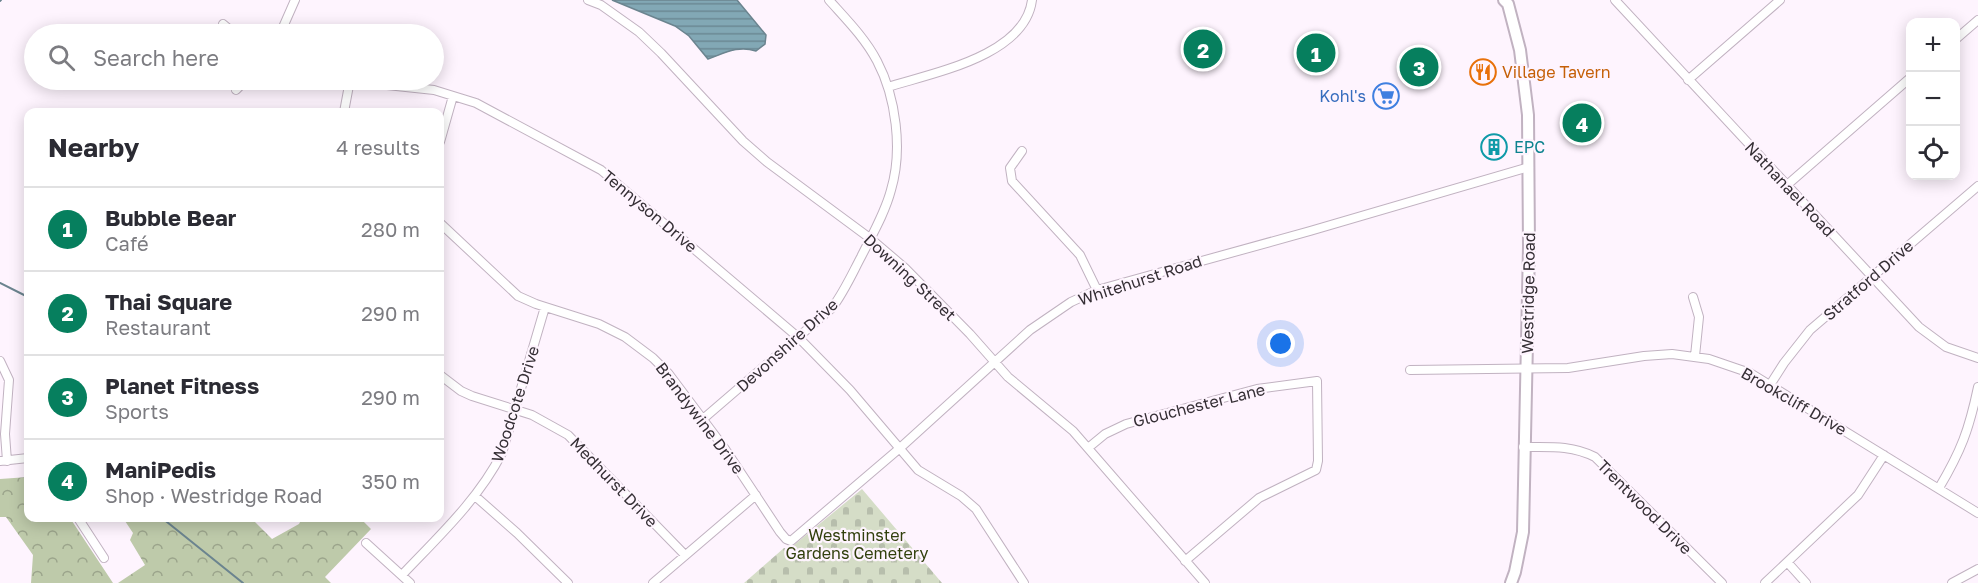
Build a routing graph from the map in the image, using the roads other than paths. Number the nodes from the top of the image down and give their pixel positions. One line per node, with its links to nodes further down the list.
1 (295, 0): 9 (street)
2 (588, 0): 24 (street, Downing Street)
3 (829, 0): 13 (street, Devonshire Drive)
4 (1032, 0): 13 (street)
5 (1615, 0): 11 (street, Nathanael Road)
6 (1780, 0): 11 (street)
7 (1507, 1): 20 (main road, Westridge Road)
8 (1978, 20): 10 (street)
9 (284, 24)
10 (1960, 36)
11 (1688, 80): 21 (street, Nathanael Road)
12 (1906, 82): 21 (street)
13 (888, 87): 24 (street, Devonshire Drive)
14 (348, 90): 17 (street)
15 (434, 90): 16 (street, Tennyson Drive)
16 (453, 96): 18 (street); 29 (street, Tennyson Drive)
17 (345, 108)
18 (444, 128)
19 (1022, 151): 26 (street)
20 (1529, 167): 26 (street, Whitehurst Road); 35 (main road, Westridge Road)
21 (1787, 185): 25 (street, Nathanael Road)
22 (1978, 186): 25 (street, Stratford Drive)
23 (444, 228): 28 (street, Brandywine Drive)
24 (870, 238): 29 (street, Devonshire Drive); 33 (street, Downing Street)
25 (1872, 277): 31 (street, Nathanael Road); 37 (street, Stratford Drive)
26 (1097, 290): 33 (street, Whitehurst Road)
27 (1692, 297): 30 (street)
28 (545, 307): 39 (street, Woodcote Drive); 40 (street, Brandywine Drive)
29 (799, 338): 40 (street, Devonshire Drive); 42 (street, Tennyson Drive)
30 (1695, 356): 35 (street, Brookcliff Drive); 37 (street, Brookcliff Drive)
31 (1978, 358)
32 (0, 361): 46 (street)
33 (994, 362): 42 (street, Whitehurst Road); 43 (street, Downing Street)
34 (1410, 370): 35 (street, Brookcliff Drive)
35 (1527, 370): 41 (main road, Westridge Road)
36 (444, 378): 39 (street, Medhurst Drive)
37 (1770, 385): 44 (street, Brookcliff Drive)
38 (1978, 387): 47 (street)
39 (515, 410): 49 (street, Woodcote Drive); 54 (street, Medhurst Drive)
40 (703, 419): 48 (street, Brandywine Drive)
41 (1523, 447): 65 (main road, Westridge Road); 66 (street, Trentwood Drive)
42 (900, 448): 52 (street, Whitehurst Road); 63 (street, Tennyson Drive)
43 (1088, 448): 56 (street, Downing Street); 56 (street, Glouchester Lane)
44 (1884, 455): 47 (street, Brookcliff Drive); 57 (street)
45 (24, 458): 46 (street)
46 (4, 461)
47 (1938, 488): 50 (street, Brookcliff Drive)
48 (756, 495): 52 (street, Brandywine Drive); 54 (street)
49 (475, 496): 59 (street, Woodcote Drive); 61 (street)
50 (1978, 513)
51 (81, 522): 55 (street)
52 (791, 541)
53 (366, 543): 59 (street)
54 (685, 555): 62 (street)
55 (104, 558)
56 (1185, 561): 64 (street, Downing Street)
57 (1788, 563): 67 (street); 68 (street)
58 (1978, 569): 69 (street)
59 (402, 575): 60 (street)
60 (410, 583)
61 (568, 583)
62 (653, 583)
63 (1024, 583)
64 (1205, 583)
65 (1511, 583)
66 (1722, 583)
67 (1765, 583)
68 (1806, 583)
69 (1952, 583)

